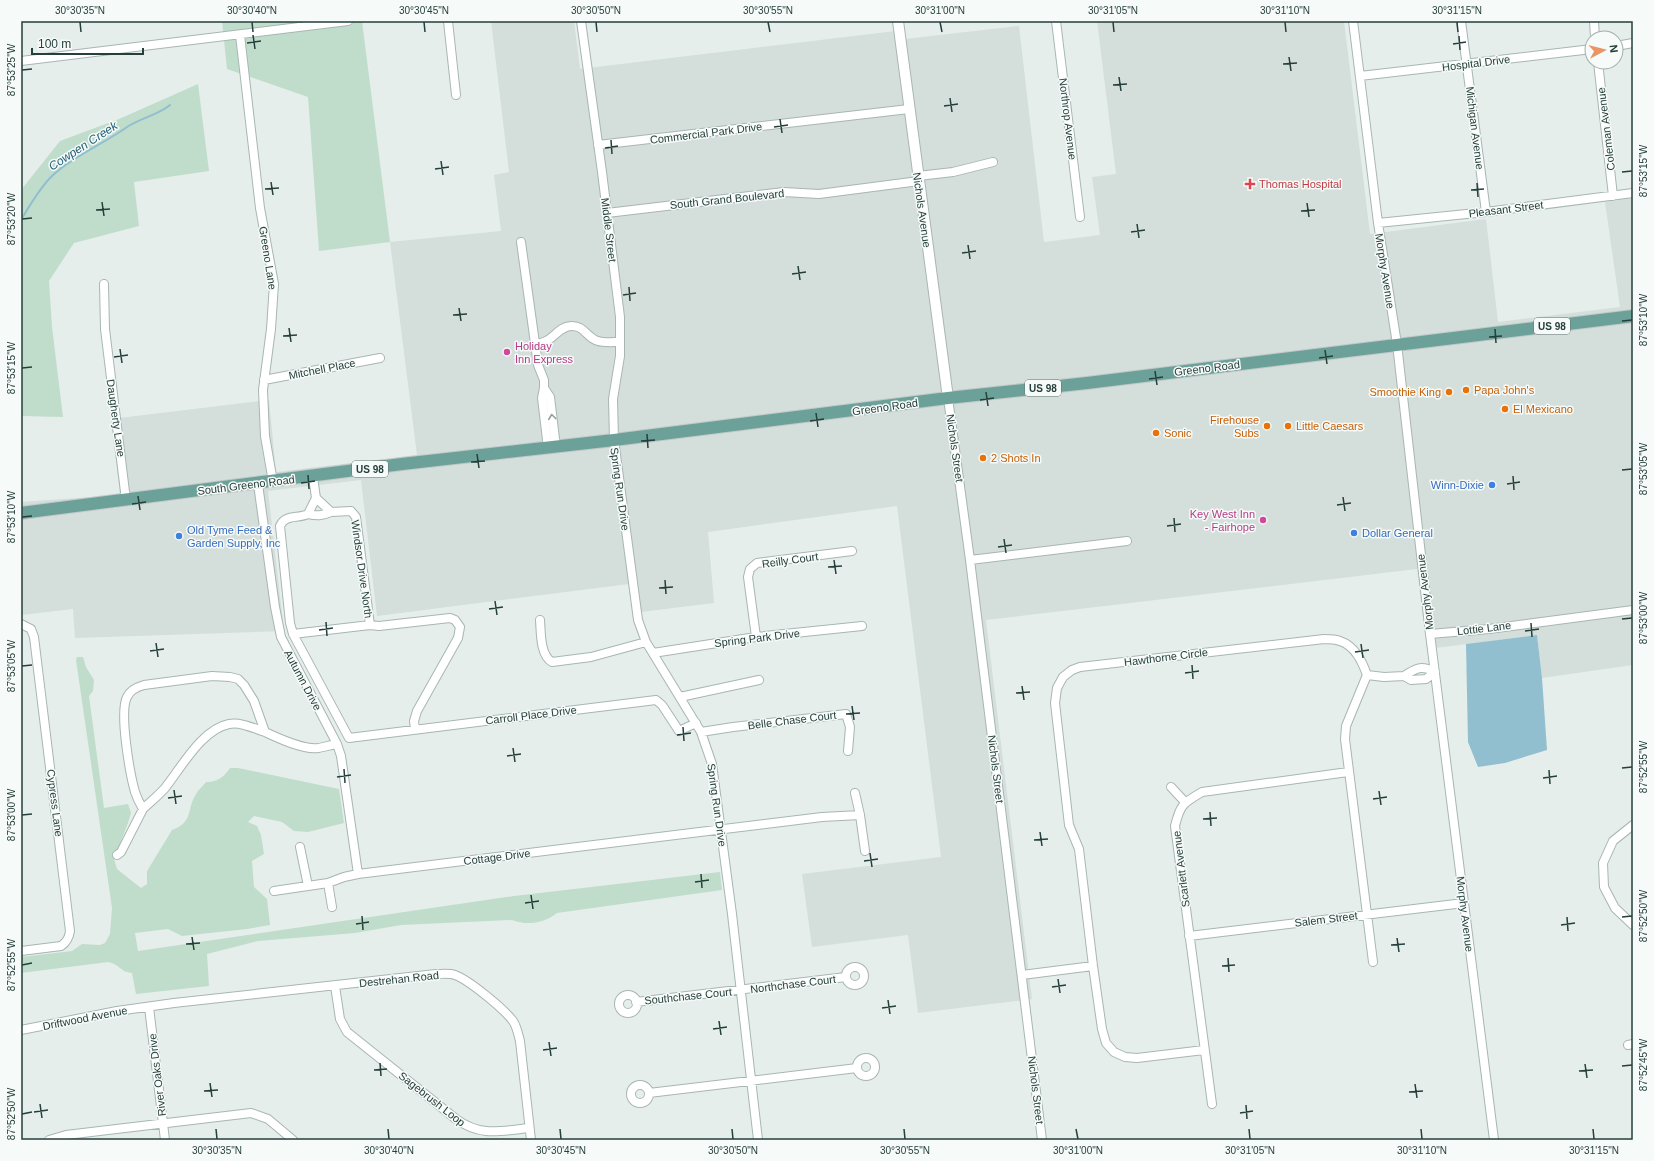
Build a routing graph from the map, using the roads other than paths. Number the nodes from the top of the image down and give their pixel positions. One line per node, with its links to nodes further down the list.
1 (348, 21): 8 (street)
2 (448, 21): 15 (street)
3 (581, 21): 17 (street, Middle Street)
4 (898, 21): 16 (street, Nichols Avenue)
5 (1056, 21): 24 (street, Northrop Avenue)
6 (1353, 21): 14 (street, Morphy Avenue)
7 (1461, 21): 12 (street, Michigan Avenue)
8 (306, 24): 9 (street)
9 (240, 35): 11 (street); 33 (street, Greeno Lane)
10 (1584, 50): 12 (street, Hospital Drive)
11 (21, 61)
12 (1467, 64): 14 (street, Hospital Drive); 22 (street, Michigan Avenue)
13 (1599, 70): 21 (street, Coleman Avenue)
14 (1360, 76): 25 (street, Morphy Avenue)
15 (456, 95)
16 (909, 108): 17 (street, Commercial Park Drive); 19 (street, Nichols Avenue)
17 (598, 145): 23 (street, Middle Street)
18 (993, 162): 19 (street, South Grand Boulevard)
19 (918, 178): 23 (street, South Grand Boulevard); 34 (street, Nichols Avenue)
20 (1633, 193): 21 (street, Pleasant Street)
21 (1613, 196): 22 (street, Pleasant Street)
22 (1486, 212): 25 (street, Pleasant Street)
23 (607, 213): 29 (street, Middle Street)
24 (1080, 218)
25 (1378, 223): 31 (street, Morphy Avenue)
26 (521, 242): 30 (street)
27 (104, 284): 41 (street, Daugherty Lane)
28 (1633, 316): 31 (main road, Greeno Road / US 98)
29 (620, 342): 30 (street); 35 (street, Middle Street)
30 (536, 344): 36 (street)
31 (1397, 344): 34 (main road, Greeno Road / US 98); 54 (street, Morphy Avenue)
32 (380, 358): 33 (street, Mitchell Place)
33 (264, 380): 38 (street, Greeno Lane)
34 (948, 398): 35 (main road, Greeno Road / US 98); 47 (street, Nichols Street)
35 (614, 440): 36 (main road, South Greeno Road / US 98); 56 (street, Spring Run Drive)
36 (552, 447): 37 (main road, South Greeno Road / US 98)
37 (314, 476): 38 (main road, South Greeno Road / US 98); 40 (street)
38 (273, 482): 39 (main road, South Greeno Road / US 98)
39 (258, 484): 41 (main road, South Greeno Road / US 98); 66 (street, Autumn Drive)
40 (316, 498): 42 (street); 44 (street)
41 (126, 500): 43 (main road, South Greeno Road / US 98)
42 (331, 512): 44 (street); 51 (street, Windsor Drive North)
43 (21, 513)
44 (308, 514): 53 (street)
45 (1127, 541): 47 (street)
46 (852, 551): 55 (street, Reilly Court)
47 (970, 560): 91 (street, Nichols Street)
48 (1633, 610): 54 (street, Lottie Lane)
49 (540, 620): 56 (street)
50 (21, 624): 88 (street, Cypress Lane)
51 (370, 625): 53 (street); 63 (street, Windsor Drive North)
52 (862, 626): 55 (street, Spring Park Drive)
53 (293, 634): 63 (street, Carroll Place Drive)
54 (1430, 634): 58 (street, Morphy Avenue)
55 (756, 637): 57 (street, Spring Park Drive)
56 (646, 642): 57 (street, Spring Run Drive)
57 (653, 653): 61 (street, Spring Run Drive)
58 (1435, 672): 59 (street); 83 (street, Morphy Avenue)
59 (1368, 675): 68 (street); 90 (street, Hawthorne Circle)
60 (759, 680): 61 (street)
61 (680, 697): 62 (street, Spring Run Drive)
62 (696, 723): 63 (street, Carroll Place Drive); 65 (street, Spring Run Drive)
63 (415, 729)
64 (264, 732): 66 (street); 72 (street); 72 (street)
65 (701, 732): 67 (street, Belle Chase Court); 75 (street, Spring Run Drive)
66 (336, 744): 79 (street, Autumn Drive)
67 (848, 751)
68 (1348, 772): 71 (street); 85 (street)
69 (1172, 787): 71 (street)
70 (855, 793): 73 (street)
71 (1185, 802): 87 (street, Scarlett Avenue)
72 (143, 809): 78 (street)
73 (860, 815): 75 (street, Cottage Drive); 77 (street)
74 (1633, 825): 86 (street)
75 (721, 830): 79 (street, Cottage Drive); 94 (street, Spring Run Drive)
76 (300, 847): 81 (street)
77 (865, 851)
78 (117, 855)
79 (358, 874): 80 (street, Cottage Drive)
80 (328, 884): 81 (street, Cottage Drive); 84 (street)
81 (308, 886): 82 (street, Cottage Drive)
82 (274, 892)
83 (1464, 903): 85 (street, Salem Street); 111 (street, Morphy Avenue)
84 (332, 907)
85 (1367, 915): 87 (street, Salem Street); 89 (street)
86 (1633, 925)
87 (1189, 936): 98 (street, Scarlett Avenue)
88 (21, 951)
89 (1373, 962)
90 (1093, 966): 91 (street); 98 (street, Hawthorne Circle)
91 (1022, 975): 110 (street, Nichols Street)
92 (846, 977): 94 (street, Northchase Court)
93 (335, 986): 96 (street, Destrehan Road); 104 (street, Sagebrush Loop); 104 (street, Destrehan Road)
94 (741, 990): 95 (street, Southchase Court); 100 (street, Spring Run Drive)
95 (636, 1002)
96 (149, 1007): 97 (street, Driftwood Avenue); 103 (street, River Oaks Drive)
97 (21, 1030)
98 (1204, 1050): 102 (street, Scarlett Avenue)
99 (857, 1068): 100 (street)
100 (751, 1080): 101 (street); 109 (street, Spring Run Drive)
101 (649, 1093)
102 (1212, 1104)
103 (163, 1123): 105 (street, River Oaks Drive); 106 (street); 107 (street)
104 (529, 1128): 108 (street, Destrehan Road)
105 (49, 1140)
106 (165, 1140)
107 (293, 1140)
108 (531, 1140)
109 (758, 1140)
110 (1042, 1140)
111 (1494, 1140)

